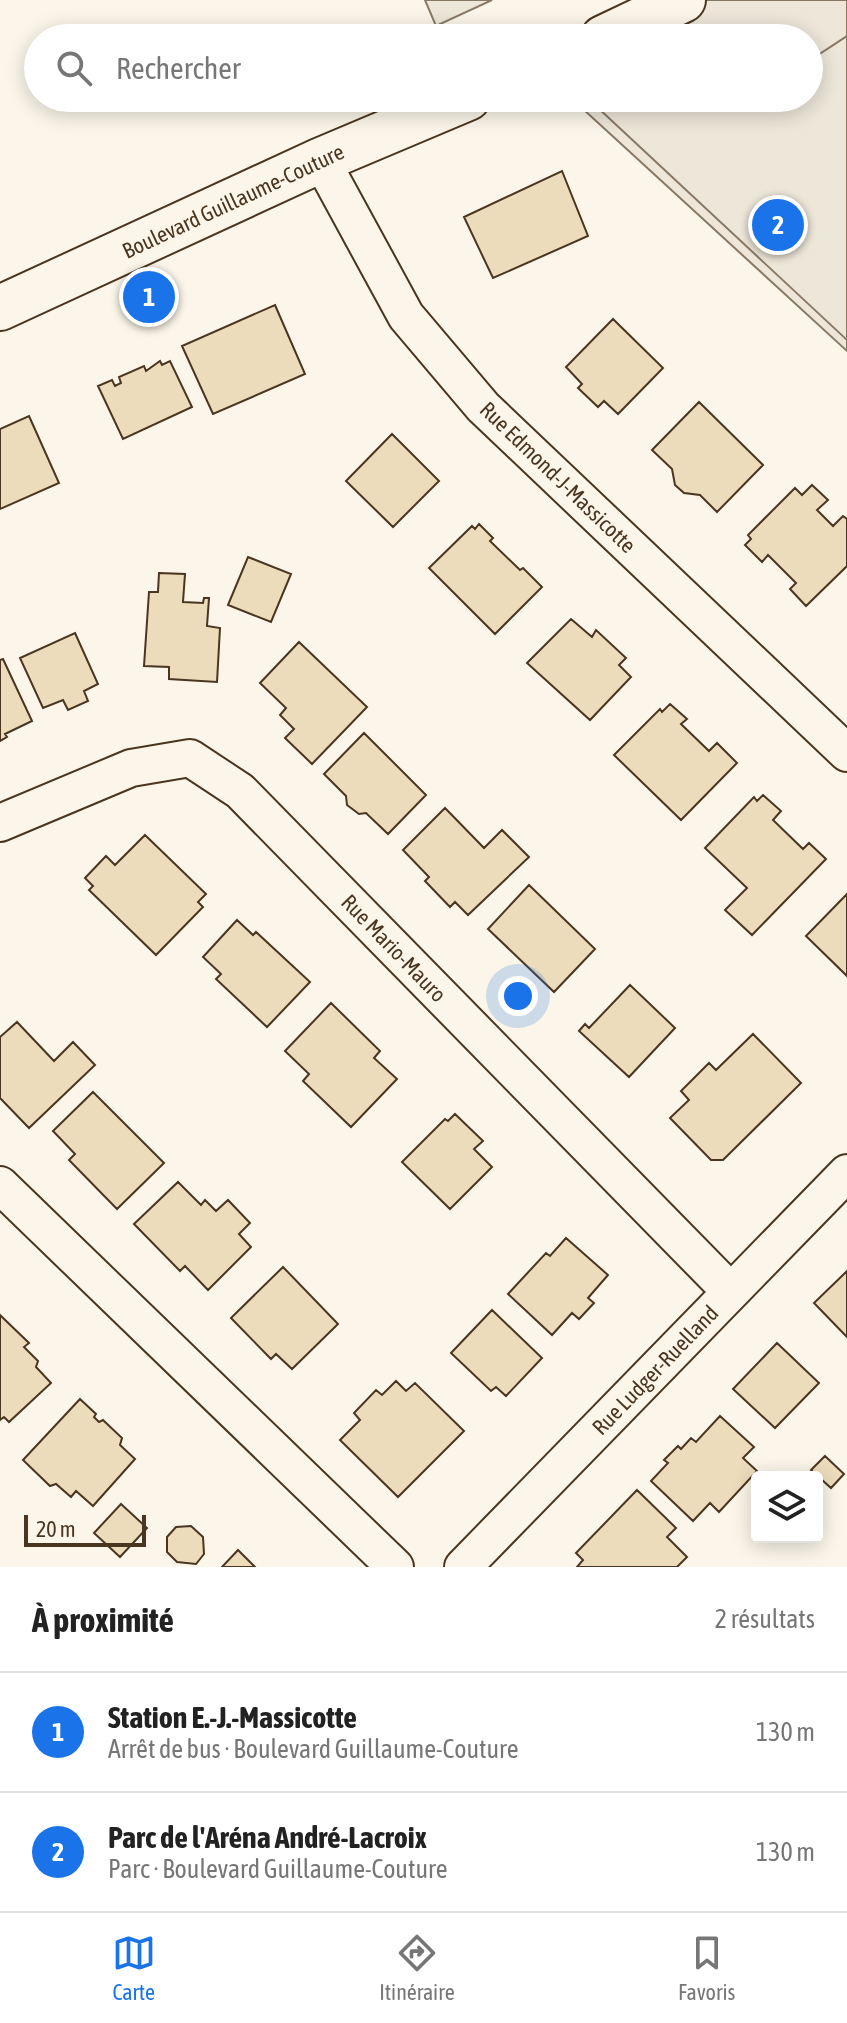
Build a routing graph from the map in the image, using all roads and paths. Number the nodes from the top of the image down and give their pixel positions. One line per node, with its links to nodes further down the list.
1 (683, 0): 2 (main road)
2 (632, 24)
3 (435, 112): 4 (main road, Boulevard Guillaume-Couture)
4 (321, 160): 5 (main road, Boulevard Guillaume-Couture); 6 (street, Rue Edmond-J-Massicotte)
5 (0, 308)
6 (847, 753)
7 (0, 823): 10 (street, Rue Mario-Mauro)
8 (847, 1173): 10 (street, Rue Ludger-Ruelland)
9 (0, 1185): 11 (street)
10 (731, 1292): 12 (street, Rue Ludger-Ruelland)
11 (395, 1567)
12 (463, 1567)

